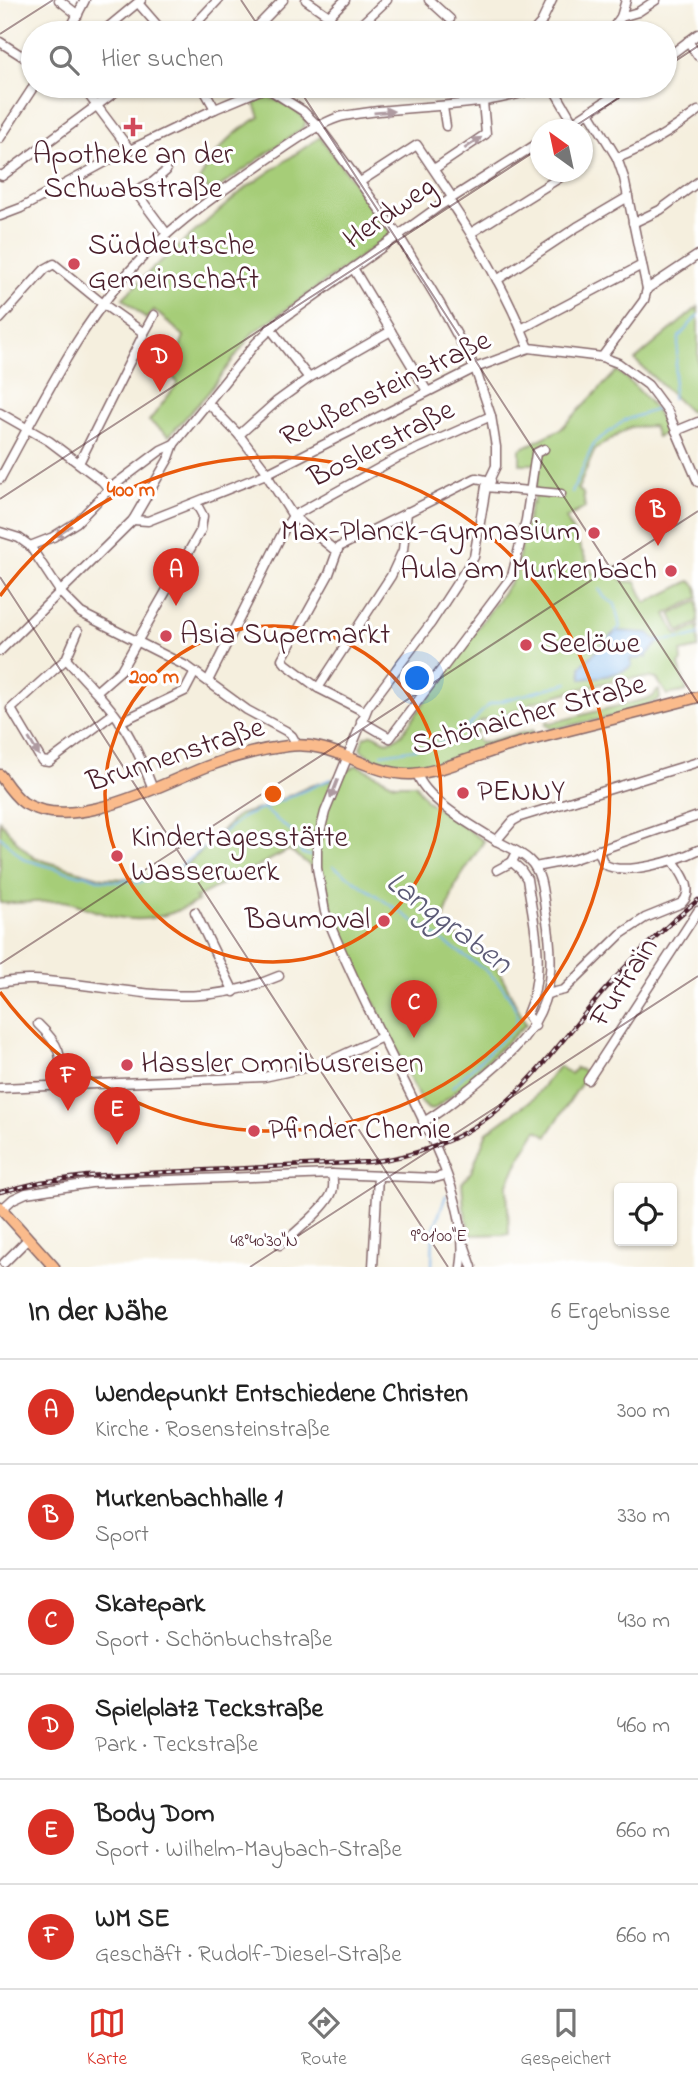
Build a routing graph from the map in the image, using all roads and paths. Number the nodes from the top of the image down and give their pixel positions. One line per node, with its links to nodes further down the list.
1 (59, 0): 13 (street)
2 (85, 0): 13 (street)
3 (283, 0): 21 (street)
4 (306, 0): 14 (street)
5 (345, 0): 14 (street)
6 (387, 0): 23 (street)
7 (429, 0): 16 (street)
8 (552, 0): 24 (street)
9 (626, 0): 15 (street)
10 (656, 0): 15 (street)
11 (139, 1): 18 (street); 19 (street)
12 (217, 1): 20 (street)
13 (78, 15): 17 (street)
14 (329, 16): 22 (street)
15 (621, 17): 25 (street)
16 (450, 19)
17 (75, 21)
18 (115, 21)
19 (154, 21)
20 (198, 21)
21 (263, 21)
22 (332, 21)
23 (365, 21)
24 (542, 21)
25 (618, 21)
26 (698, 34): 28 (street)
27 (0, 41): 30 (street)
28 (688, 41): 29 (street); 31 (street)
29 (677, 50)
30 (21, 55)
31 (698, 56)
32 (26, 98): 51 (street)
33 (91, 98): 42 (street)
34 (106, 98): 42 (street)
35 (209, 98): 44 (street)
36 (240, 98): 44 (street)
37 (284, 98): 50 (street)
38 (501, 98): 41 (street)
39 (559, 98): 47 (street)
40 (611, 98): 46 (street)
41 (483, 102): 43 (street); 55 (street, one-way to 41)
42 (97, 105): 53 (street); 57 (street)
43 (443, 107): 49 (street); 50 (street, one-way to 43)
44 (215, 108): 53 (street)
45 (698, 111): 54 (street)
46 (589, 112): 48 (street); 54 (street)
47 (571, 119)
48 (578, 119)
49 (446, 126)
50 (319, 127): 58 (street); 66 (street)
51 (0, 138)
52 (530, 149): 62 (street, Herdweg)
53 (130, 150): 63 (street)
54 (617, 158): 61 (street)
55 (434, 169): 58 (street); 62 (street)
56 (166, 172): 66 (street)
57 (0, 175)
58 (360, 182): 67 (street)
59 (553, 182): 65 (street)
60 (698, 182): 64 (street)
61 (628, 197): 64 (street); 71 (street)
62 (450, 198): 65 (street); 67 (street, Herdweg)
63 (0, 216)
64 (633, 223): 69 (street)
65 (471, 233): 71 (street)
66 (167, 234): 73 (street)
67 (399, 236): 70 (street, Herdweg); 82 (street)
68 (698, 255): 72 (street)
69 (642, 265): 72 (street); 77 (street)
70 (353, 268): 76 (street, Herdweg); 78 (street)
71 (497, 280): 77 (street)
72 (647, 289): 81 (street)
73 (103, 304): 75 (street); 79 (street); 89 (street)
74 (154, 315): 79 (street)
75 (0, 319)
76 (270, 328): 83 (street); 85 (street, Herdweg)
77 (521, 329): 80 (street)
78 (391, 331): 83 (street); 84 (street)
79 (144, 333): 94 (street)
80 (529, 348): 81 (street, Reußensteinstraße); 82 (street, Reußensteinstraße)
81 (602, 357): 90 (street, Reußensteinstraße)
82 (475, 368): 84 (street, Reußensteinstraße); 87 (street)
83 (309, 378): 91 (street)
84 (427, 391): 95 (street, Reußensteinstraße)
85 (208, 403): 91 (street); 92 (street, Herdweg)
86 (0, 413): 89 (street)
87 (491, 416): 98 (street); 104 (street, Boslerstraße)
88 (698, 422): 90 (street)
89 (28, 428): 94 (street); 96 (street)
90 (676, 431): 97 (street, Reußensteinstraße)
91 (239, 435): 95 (street)
92 (174, 444): 99 (street, Herdweg); 105 (street)
93 (544, 449): 100 (street)
94 (79, 463): 99 (street)
95 (267, 473): 102 (street, Reußensteinstraße); 104 (street)
96 (0, 479)
97 (698, 482)
98 (488, 484): 100 (street); 103 (street); 121 (street)
99 (109, 489): 107 (street, Herdweg, one-way to 107)
100 (530, 491): 101 (street); 123 (street)
101 (561, 494)
102 (196, 503): 105 (street, Reußensteinstraße); 113 (street)
103 (407, 512): 108 (street); 118 (street)
104 (293, 516): 108 (street); 117 (street)
105 (133, 520): 110 (street)
106 (0, 532): 107 (street)
107 (30, 546): 109 (street)
108 (337, 552): 118 (street)
109 (52, 577): 110 (street); 111 (street)
110 (77, 577): 111 (street)
111 (61, 593): 113 (street); 114 (street)
112 (78, 631): 115 (street)
113 (136, 641): 116 (street); 119 (street)
114 (0, 651)
115 (65, 659): 119 (street); 122 (street, one-way to 122)
116 (195, 672): 117 (street); 124 (street)
117 (208, 681): 125 (street)
118 (318, 688): 121 (street)
119 (97, 691): 122 (street)
120 (698, 697): 128 (main road, Schönaicher Straße)
121 (365, 712): 123 (street)
122 (113, 714): 124 (street)
123 (361, 721): 126 (street)
124 (120, 722): 131 (street)
125 (298, 745): 126 (main road, Schönaicher Straße); 131 (main road, Brunnenstraße)
126 (347, 755): 129 (main road, Schönaicher Straße); 150 (street, one-way to 150)
127 (698, 762): 134 (street)
128 (431, 770): 129 (main road, Schönaicher Straße); 132 (street)
129 (417, 773): 132 (street)
130 (0, 775): 131 (main road, Brunnenstraße)
131 (153, 789)
132 (430, 795): 134 (street)
133 (698, 816): 135 (street)
134 (496, 841): 137 (street)
135 (598, 850): 138 (street); 140 (street)
136 (698, 850): 138 (street)
137 (517, 852): 139 (street); 140 (street)
138 (674, 862): 147 (street)
139 (512, 863): 141 (street); 149 (street)
140 (535, 867): 147 (street)
141 (497, 870)
142 (698, 911): 151 (street, Furtrain)
143 (195, 912): 146 (street)
144 (279, 976): 146 (street)
145 (0, 983): 146 (street)
146 (234, 992)
147 (548, 994): 149 (street)
148 (38, 1024): 152 (street)
149 (535, 1026): 154 (street)
150 (382, 1037): 152 (street); 154 (street)
151 (588, 1080)
152 (62, 1084): 153 (street)
153 (0, 1088)
154 (423, 1122): 156 (street)
155 (332, 1174): 157 (street); 158 (street); 160 (street)
156 (446, 1175): 157 (street); 161 (street)
157 (379, 1176): 164 (street)
158 (1, 1208): 159 (main road)
159 (28, 1238): 162 (street); 163 (main road)
160 (280, 1245)
161 (464, 1245): 165 (street); 166 (street)
162 (4, 1263)
163 (54, 1267)
164 (373, 1267)
165 (461, 1267)
166 (472, 1267)

